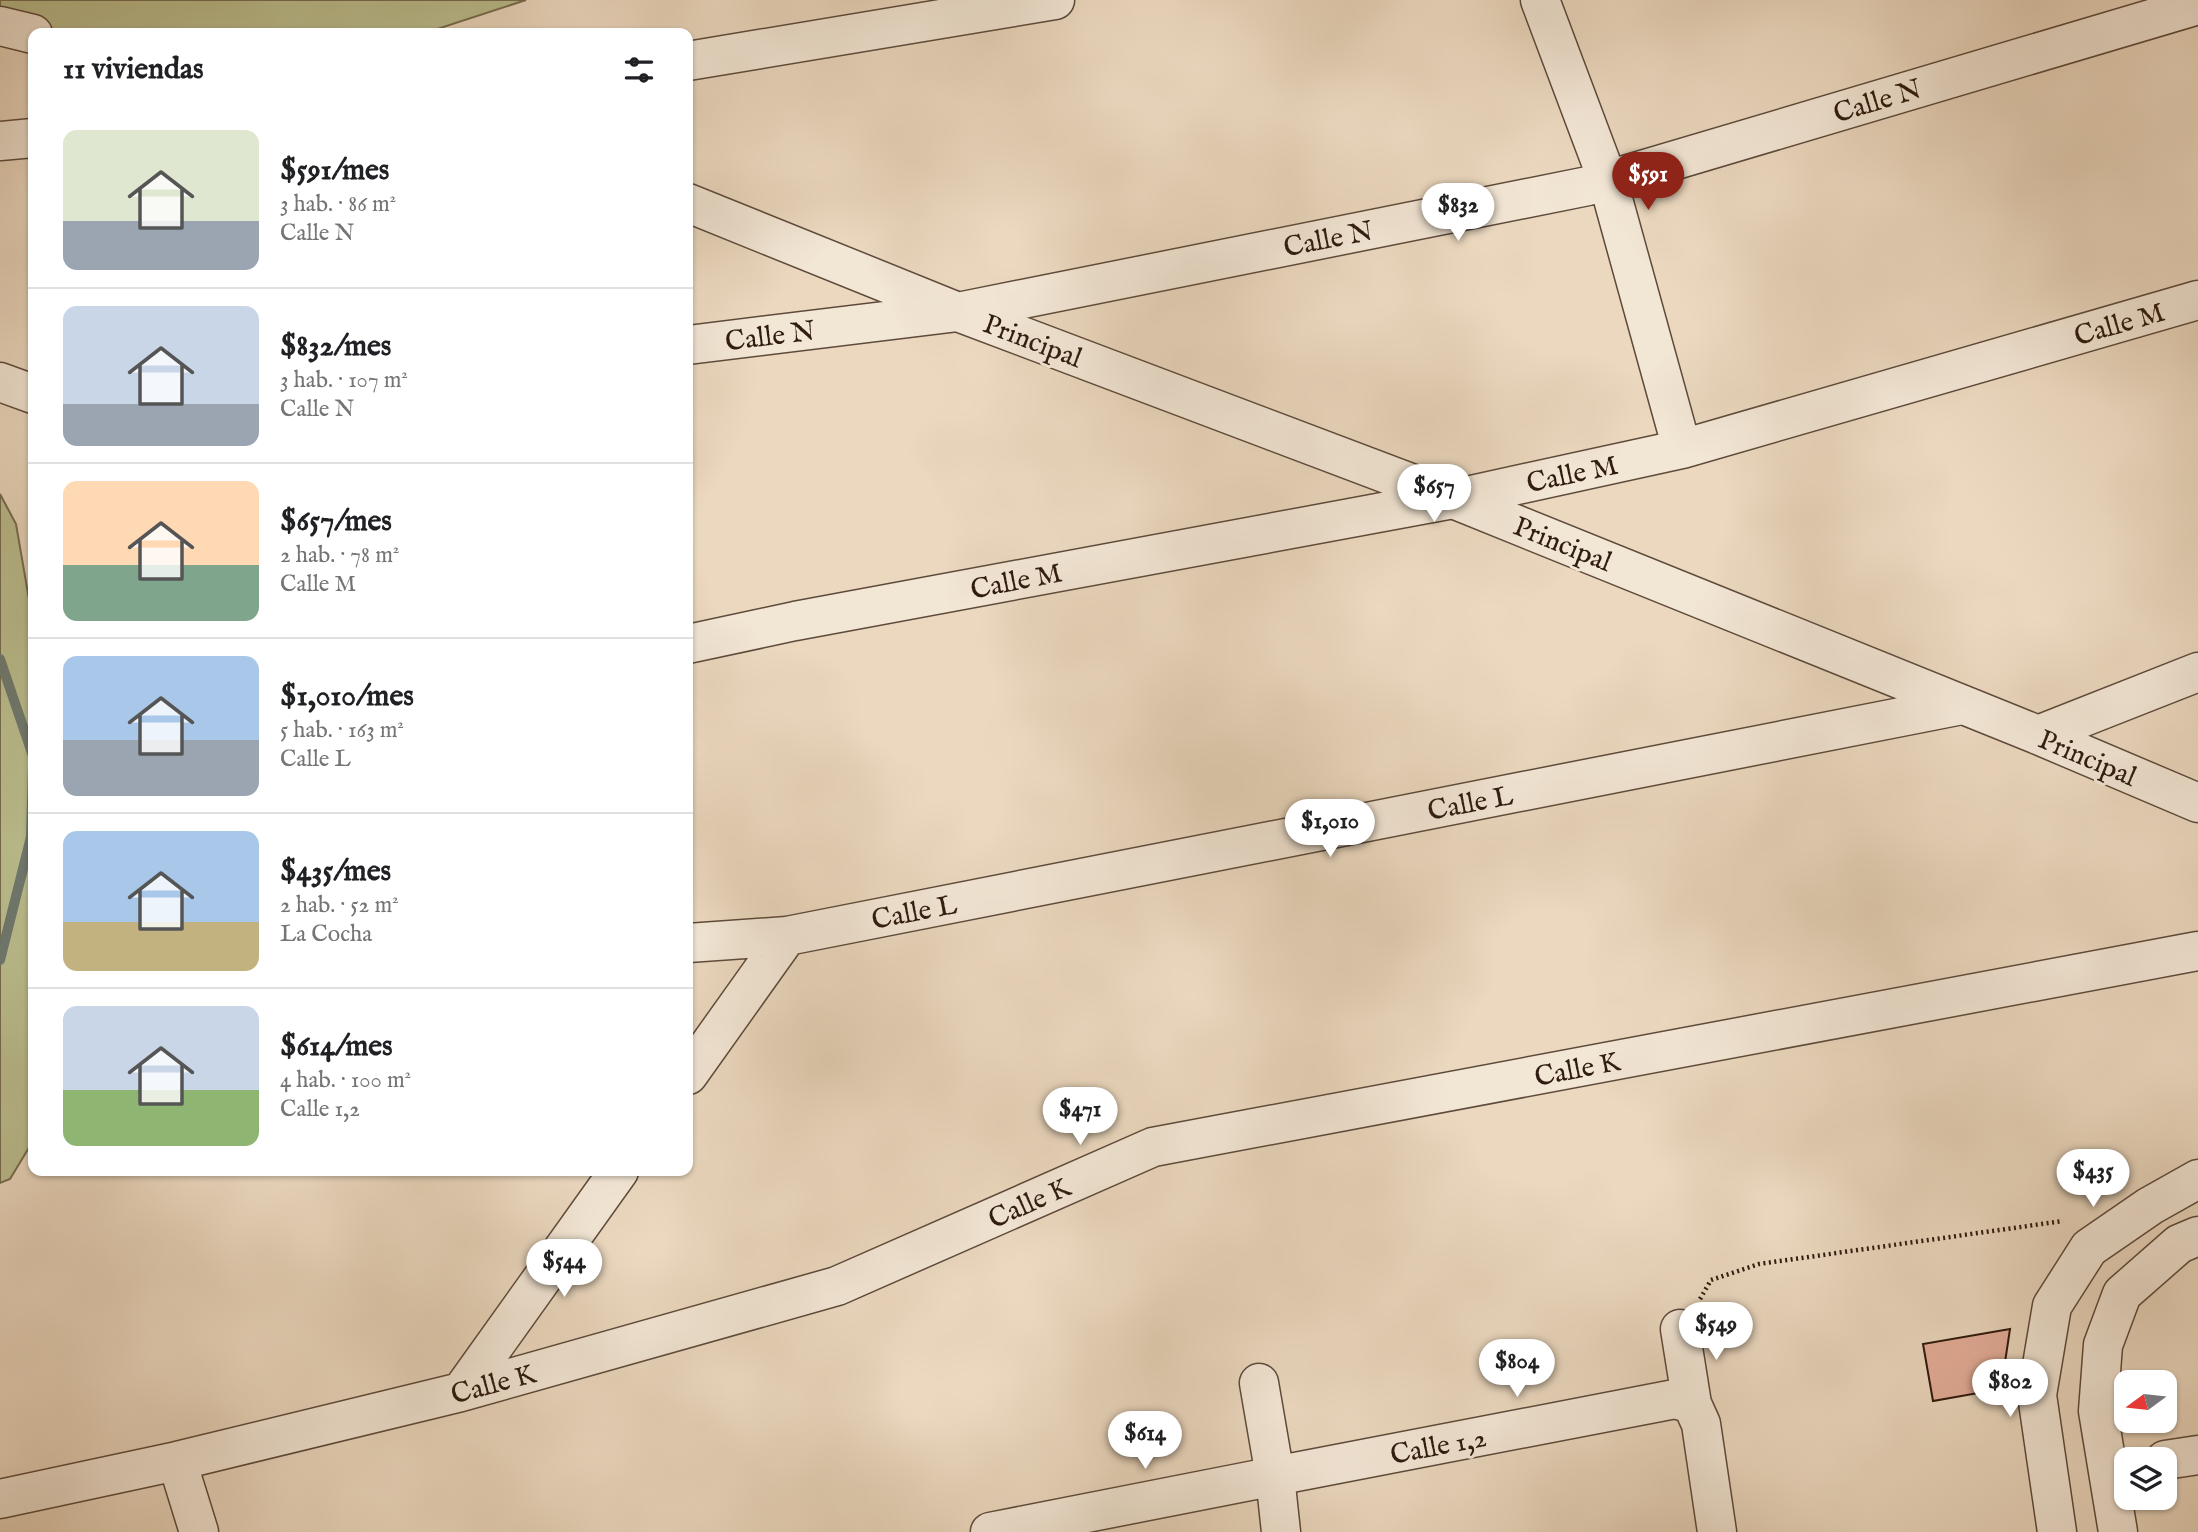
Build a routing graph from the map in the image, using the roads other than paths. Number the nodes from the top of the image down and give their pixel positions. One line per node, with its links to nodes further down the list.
1 (1055, 0): 6 (street)
2 (1540, 0): 9 (street)
3 (2198, 5): 9 (street, Calle N)
4 (0, 26): 5 (street)
5 (28, 33)
6 (693, 60)
7 (28, 138): 8 (street)
8 (0, 141)
9 (1608, 181): 12 (street, Calle N); 16 (street)
10 (693, 205): 12 (street, Principal)
11 (2198, 300): 16 (street, Calle M)
12 (958, 312): 13 (street, Calle N); 17 (street, Principal)
13 (693, 344)
14 (0, 382): 15 (street)
15 (28, 392)
16 (1682, 449): 17 (street, Calle M)
17 (1453, 499): 18 (street, Calle M); 20 (street, Principal)
18 (693, 643)
19 (2198, 672): 21 (street)
20 (1962, 705): 21 (street, Principal); 23 (street, Calle L)
21 (2038, 735): 22 (street, Principal)
22 (2198, 803)
23 (787, 936): 24 (street, Calle L); 26 (street)
24 (693, 943)
25 (2198, 951): 32 (street, Calle K)
26 (693, 1067)
27 (615, 1176): 32 (street)
28 (2198, 1179): 45 (street)
29 (2198, 1236): 36 (street)
30 (1680, 1329): 33 (street)
31 (1259, 1383): 38 (street)
32 (461, 1392): 37 (street, Calle K)
33 (1692, 1405): 38 (street, Calle 1,2); 44 (street)
34 (2198, 1455): 35 (street)
35 (2177, 1458)
36 (2114, 1459)
37 (177, 1461): 39 (street, Calle K); 41 (street)
38 (1275, 1476): 42 (street, Calle 1,2); 43 (street)
39 (0, 1499)
40 (2118, 1510): 46 (street)
41 (199, 1532)
42 (990, 1532)
43 (1281, 1532)
44 (1717, 1532)
45 (2057, 1532)
46 (2118, 1532)

